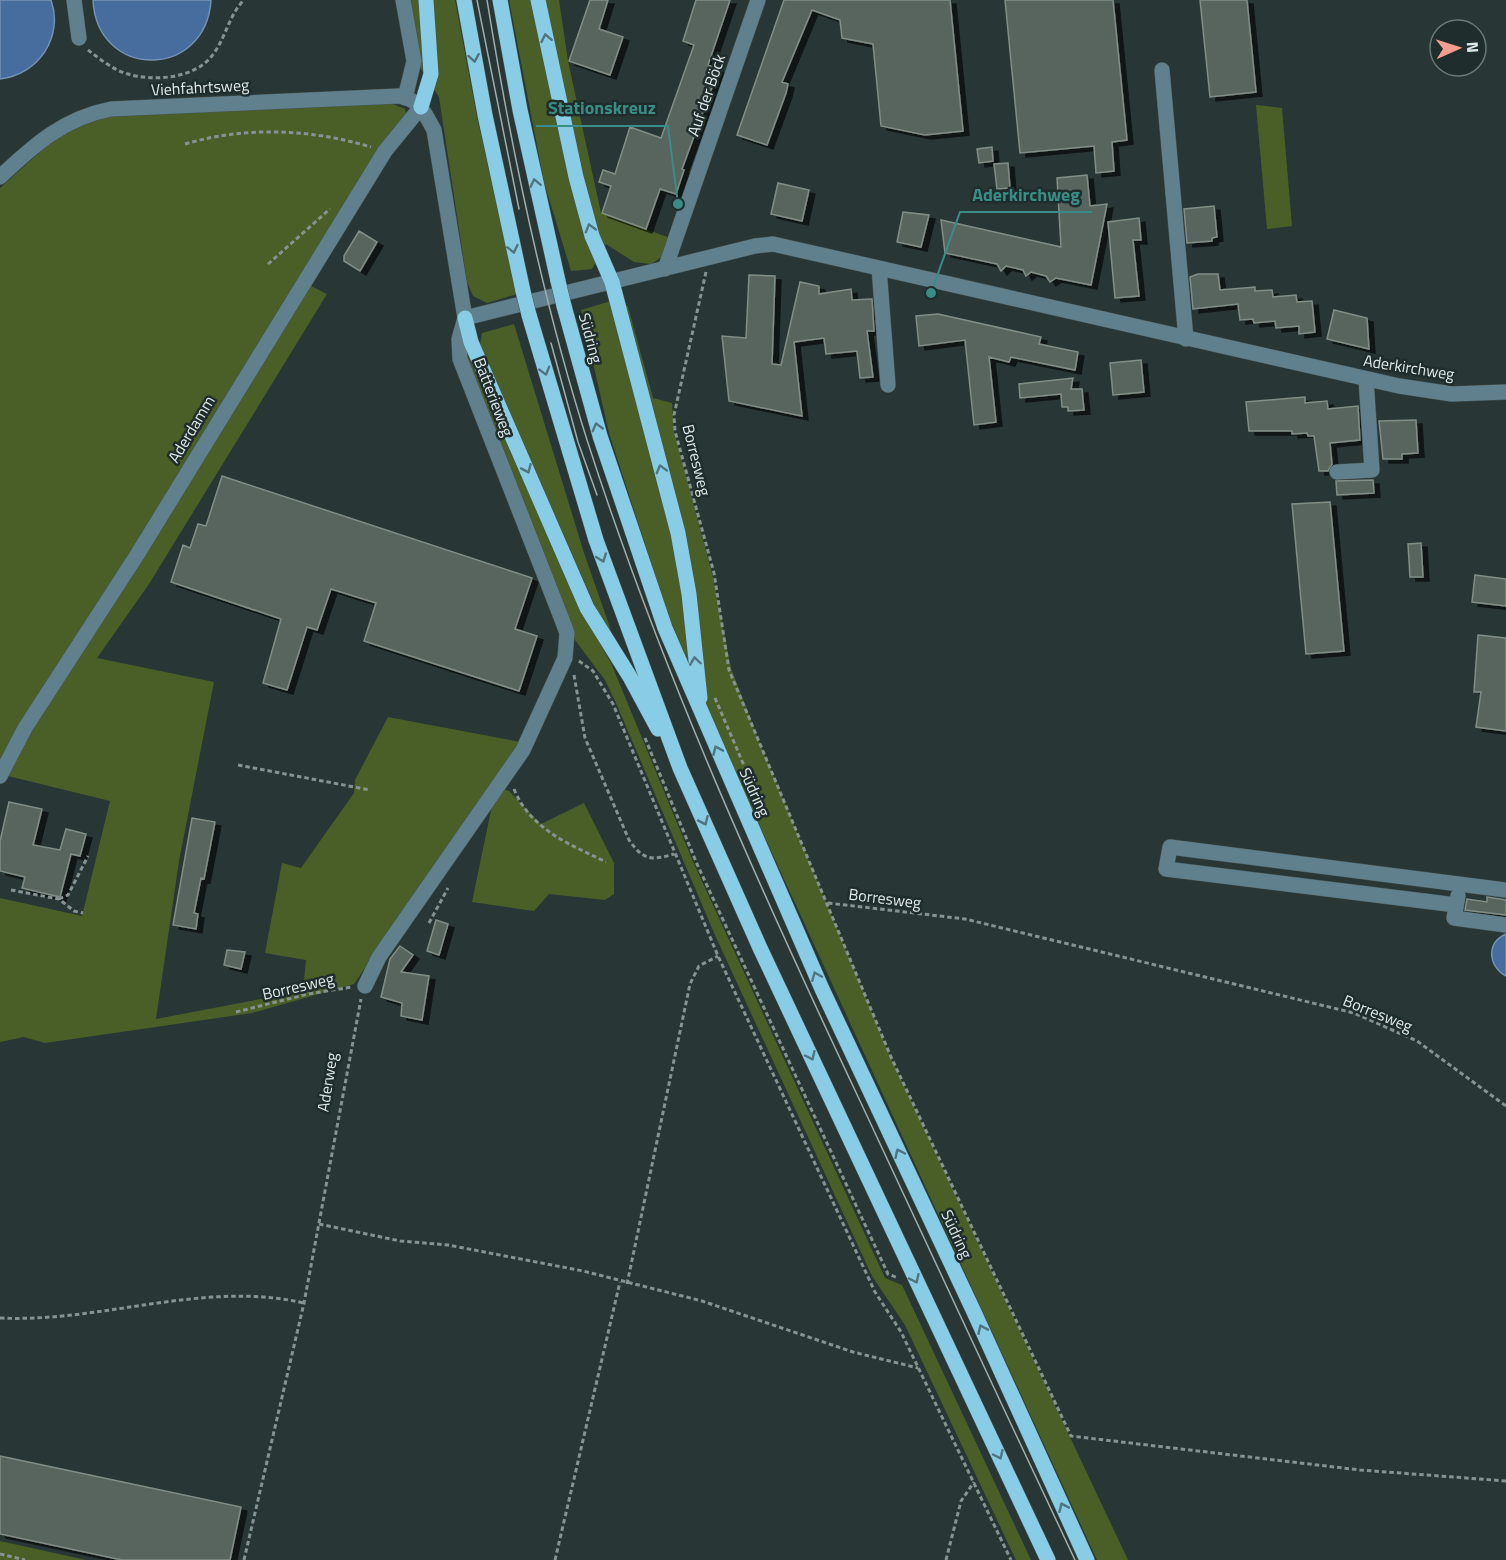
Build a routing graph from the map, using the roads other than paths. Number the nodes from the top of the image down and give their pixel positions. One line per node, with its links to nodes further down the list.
1 (74, 0): 8 (street)
2 (403, 0): 10 (street)
3 (426, 0): 11 (main road)
4 (465, 0): 23 (main road, one-way to 23, bridge)
5 (500, 0): 22 (main road, Südring, one-way to 5, bridge)
6 (538, 0): 15 (main road, one-way to 6)
7 (758, 0): 14 (street, Auf der Böck)
8 (79, 38)
9 (1162, 70): 17 (street)
10 (405, 98): 11 (street, Viehfahrtsweg); 12 (street, Viehfahrtsweg)
11 (421, 106): 16 (street, Batterieweg); 24 (street, Aderdamm)
12 (0, 177)
13 (879, 268): 14 (street, Aderkirchweg); 17 (street, Aderkirchweg); 19 (street)
14 (665, 269): 15 (street, Aderkirchweg)
15 (612, 282): 16 (street, Aderkirchweg); 22 (main road, one-way to 15)
16 (465, 318): 23 (main road, one-way to 23); 29 (street, Batterieweg)
17 (1186, 339): 18 (street, Aderkirchweg)
18 (1366, 379): 20 (street, Aderkirchweg); 21 (street)
19 (888, 385)
20 (1506, 392)
21 (1337, 472)
22 (703, 719): 31 (main road, Südring, one-way to 22)
23 (680, 768): 30 (main road, one-way to 30)
24 (0, 776)
25 (1460, 884): 26 (street); 27 (street); 27 (street)
26 (1506, 890)
27 (1456, 905): 28 (street)
28 (1506, 925)
29 (365, 986)
30 (1048, 1560)
31 (1087, 1560)

